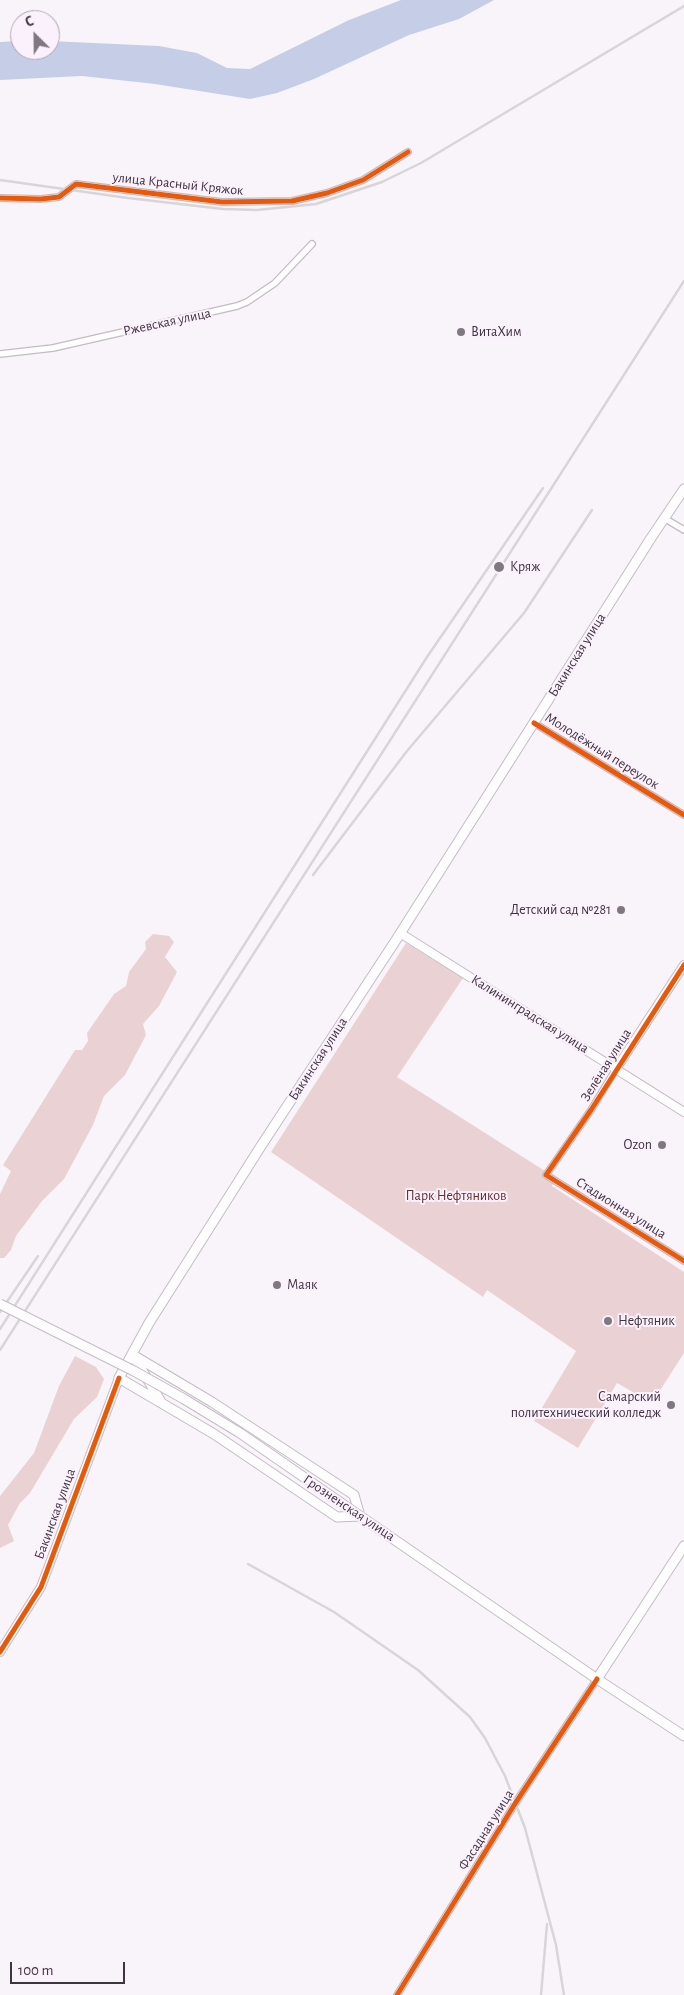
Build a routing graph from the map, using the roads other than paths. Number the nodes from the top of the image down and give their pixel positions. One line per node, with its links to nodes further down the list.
1 (408, 152): 2 (street, улица Красный Кряжок)
2 (0, 198)
3 (312, 244): 4 (street, Ржевская улица)
4 (0, 354)
5 (684, 489): 6 (main road, Бакинская улица)
6 (664, 518): 7 (street); 8 (main road, Бакинская улица)
7 (684, 530)
8 (534, 722): 9 (street, Молодёжный переулок); 10 (main road, Бакинская улица)
9 (684, 815)
10 (400, 933): 12 (street, Калининградская улица); 17 (main road, Бакинская улица)
11 (684, 965): 12 (street, Зелёная улица)
12 (616, 1069): 13 (street, Калининградская улица); 14 (street, Зелёная улица)
13 (684, 1112)
14 (546, 1175): 15 (street, Стадионная улица)
15 (684, 1260)
16 (0, 1304): 20 (main road, Грозненская улица, bridge)
17 (132, 1355): 18 (main road, Бакинская улица); 19 (main road); 20 (main road)
18 (119, 1378): 19 (main road); 22 (street, Бакинская улица)
19 (161, 1401): 20 (main road)
20 (360, 1516): 23 (main road, Грозненская улица)
21 (684, 1546): 23 (main road, Фасадная улица)
22 (0, 1652)
23 (597, 1680): 24 (main road, Грозненская улица); 25 (street, Фасадная улица)
24 (684, 1736)
25 (397, 1995)

